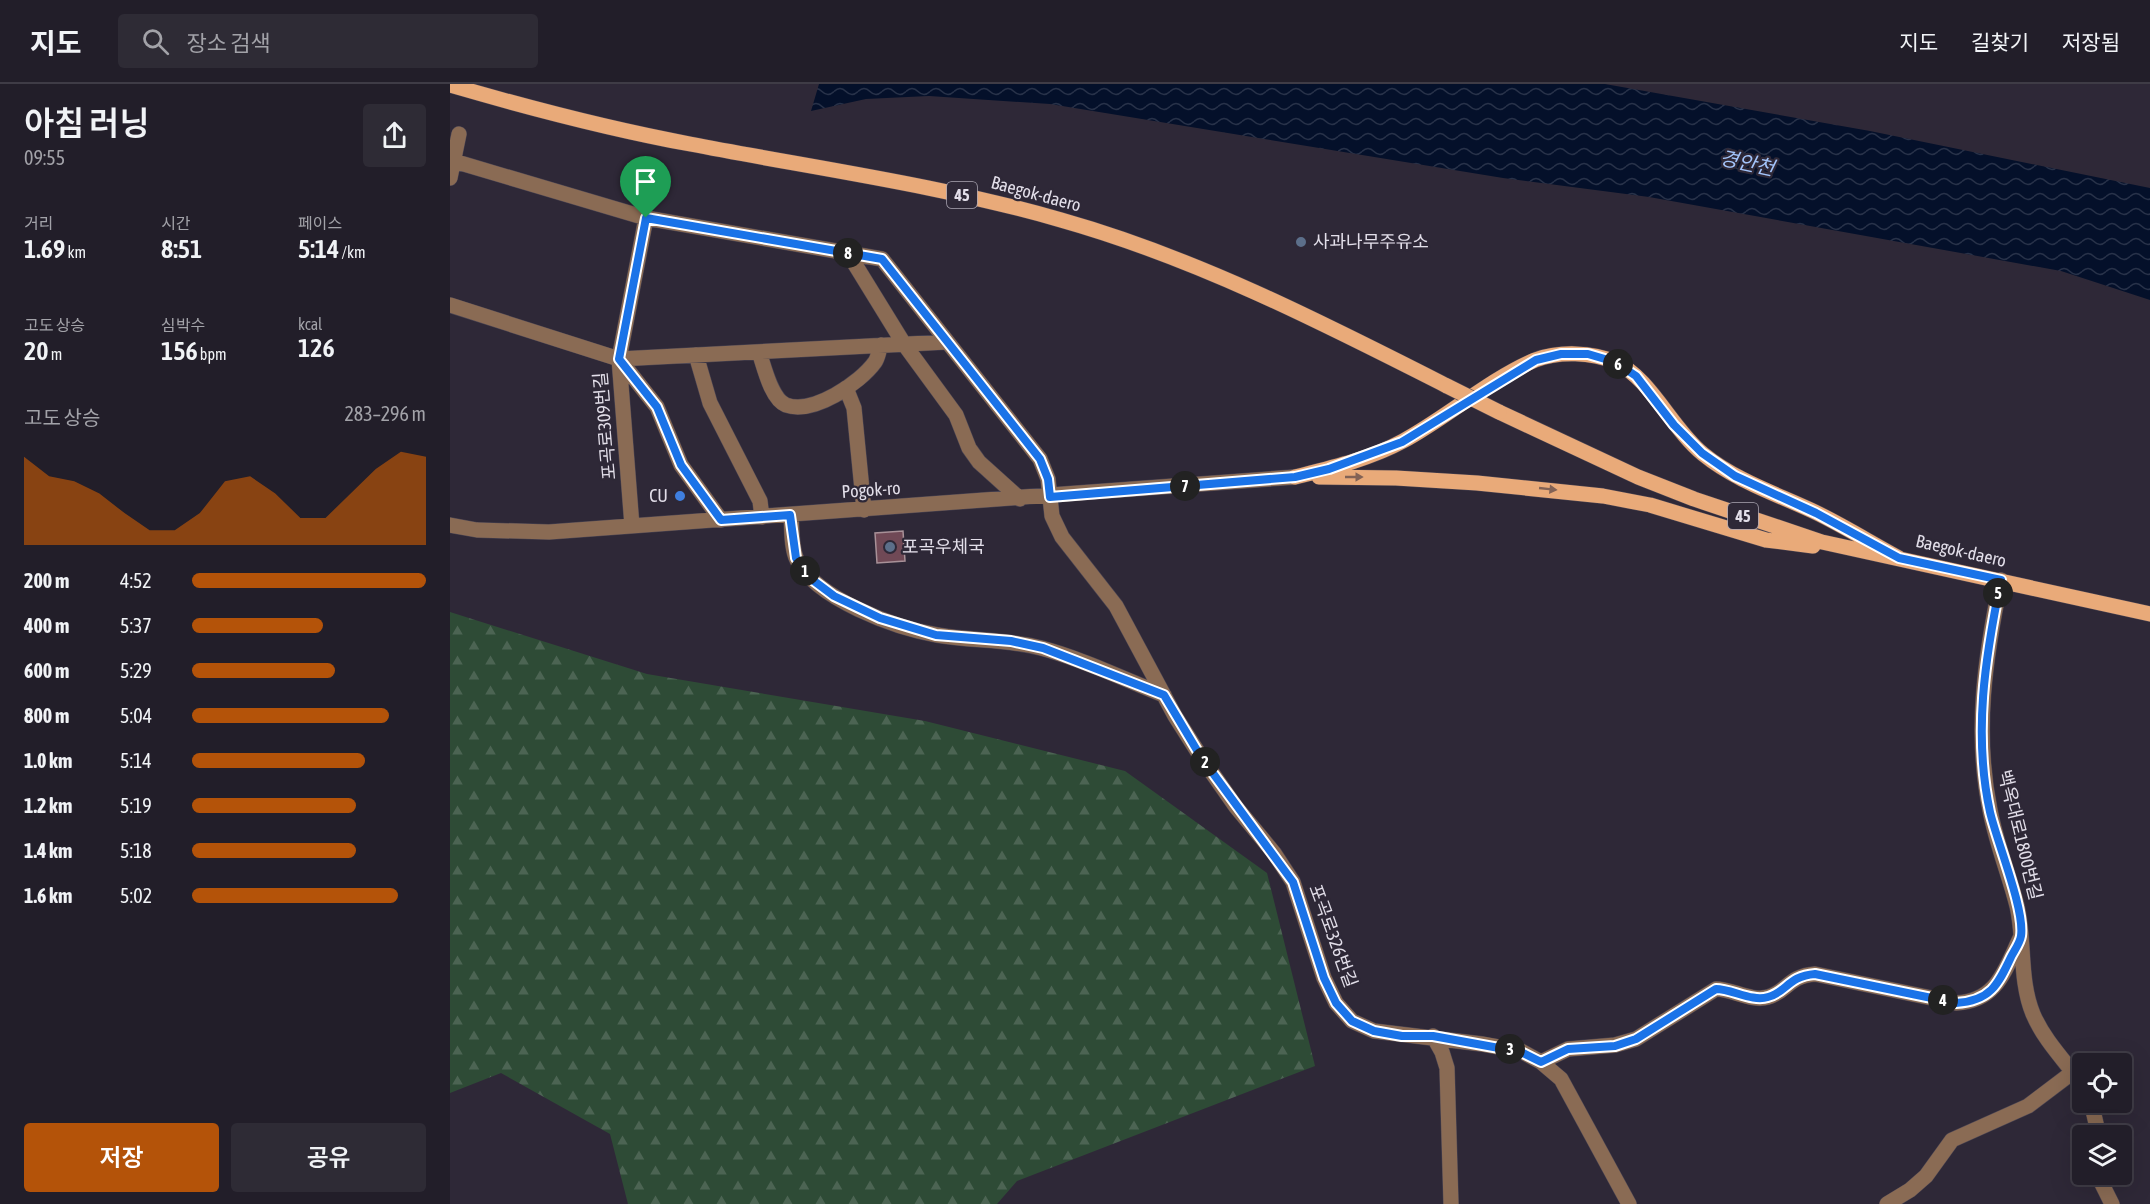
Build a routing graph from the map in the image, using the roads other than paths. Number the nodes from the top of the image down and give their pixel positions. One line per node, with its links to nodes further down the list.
1 (450, 85): 24 (main road, Baegok-daero / 45, bridge)
2 (459, 134): 3 (street)
3 (452, 160): 4 (street); 5 (street, 포곡로326번길)
4 (450, 178)
5 (646, 218): 6 (street, 포곡로326번길); 13 (street, 포곡로309번길)
6 (848, 253): 8 (street, 포곡로326번길); 9 (street)
7 (450, 305): 13 (street)
8 (947, 342): 9 (street); 16 (street, 포곡로326번길)
9 (904, 344): 10 (street); 17 (street)
10 (881, 345): 11 (street); 14 (street)
11 (759, 352): 12 (street); 14 (street)
12 (696, 355): 13 (street); 20 (street)
13 (619, 359): 21 (street); 23 (street, 포곡로309번길)
14 (846, 388): 18 (street)
15 (1295, 477): 16 (street, Pogok-ro); 24 (main road, one-way to 24); 24 (main road)
16 (1050, 497): 17 (street, Pogok-ro); 27 (street, 포곡로326번길)
17 (1020, 499): 18 (street, Pogok-ro)
18 (864, 510): 19 (street, Pogok-ro)
19 (790, 515): 20 (street, Pogok-ro); 27 (street)
20 (762, 517): 21 (street, Pogok-ro)
21 (721, 520): 23 (street, Pogok-ro)
22 (450, 525): 23 (street, Pogok-ro)
23 (632, 526)
24 (1899, 558): 25 (main road, Baegok-daero / 45)
25 (2001, 580): 26 (main road, Baegok-daero / 45); 28 (street, 백옥대로1800번길)
26 (2150, 614)
27 (1164, 695): 29 (street, 포곡로326번길)
28 (2021, 936): 30 (street); 31 (street, 백옥대로1800번길)
29 (1433, 1036): 30 (street, 포곡로326번길); 34 (street)
30 (1541, 1062): 35 (street, 포곡로326번길)
31 (2072, 1070)
32 (2072, 1081): 36 (street)
33 (2102, 1185): 37 (street)
34 (1451, 1204)
35 (1629, 1204)
36 (1887, 1204)
37 (2112, 1204)

